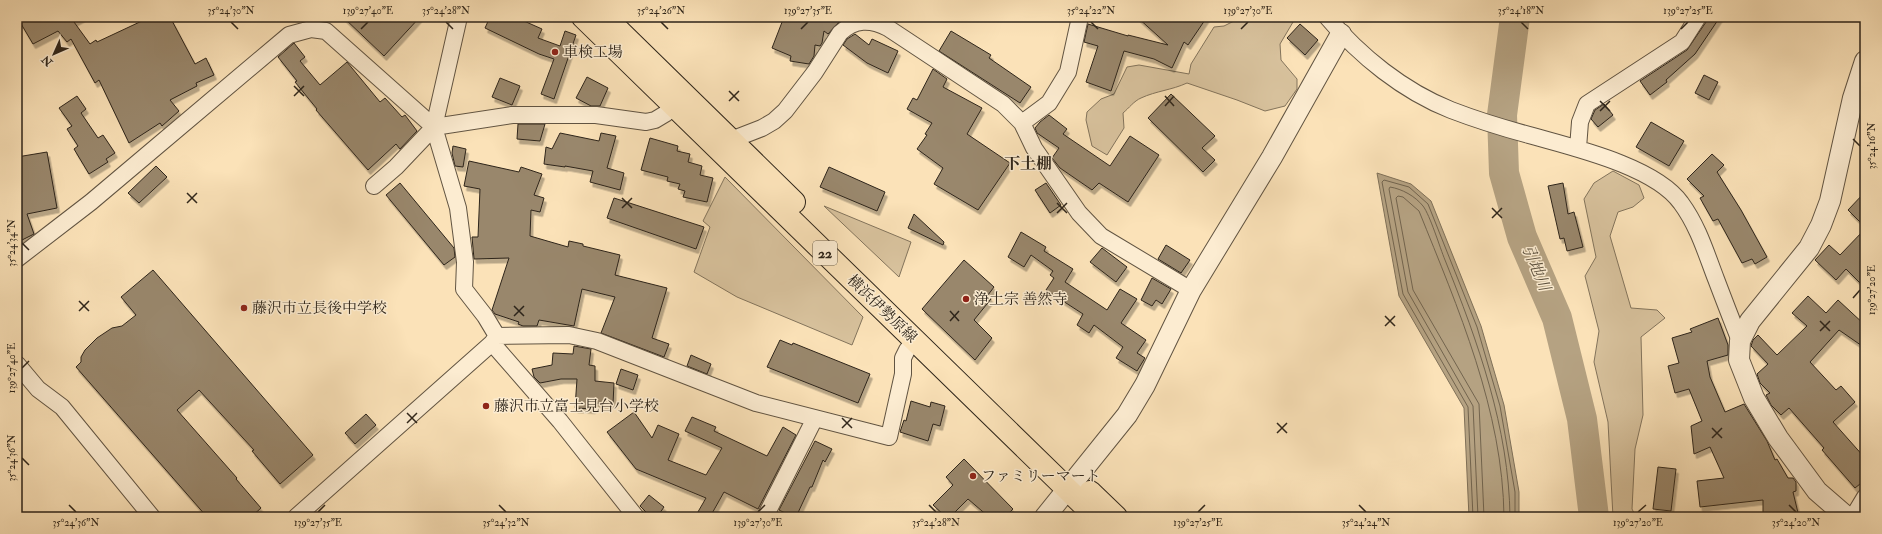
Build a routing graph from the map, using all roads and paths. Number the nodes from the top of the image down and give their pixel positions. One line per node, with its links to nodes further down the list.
1 (459, 17): 15 (street)
2 (583, 17): 10 (main road, 横浜伊勢原線 / 22)
3 (605, 17): 10 (main road, 横浜伊勢原線 / 22)
4 (1080, 17): 14 (street)
5 (1327, 17): 9 (street)
6 (1698, 17): 18 (street)
7 (864, 19): 14 (street); 17 (street)
8 (322, 24): 15 (street); 20 (street)
9 (1341, 34): 18 (street); 21 (street)
10 (628, 51): 13 (main road, 横浜伊勢原線 / 22)
11 (1865, 61): 12 (street)
12 (1860, 96): 24 (street)
13 (681, 102): 15 (street); 16 (main road, 横浜伊勢原線 / 22); 17 (main road, 横浜伊勢原線 / 22)
14 (1022, 123): 21 (street)
15 (434, 127): 19 (street); 22 (street)
16 (705, 136): 17 (street); 23 (main road, 横浜伊勢原線 / 22)
17 (731, 140): 27 (main road, 横浜伊勢原線 / 22)
18 (1578, 148): 24 (street)
19 (374, 186)
20 (17, 259)
21 (1191, 290): 27 (street)
22 (494, 339): 26 (street); 30 (street); 31 (street)
23 (915, 340): 26 (street); 27 (main road, 横浜伊勢原線 / 22)
24 (1740, 341): 36 (street)
25 (17, 364): 29 (street)
26 (815, 418): 32 (street)
27 (1072, 484): 33 (street); 34 (main road, 横浜伊勢原線 / 22); 35 (main road, 横浜伊勢原線 / 22)
28 (1865, 497): 37 (street)
29 (152, 517)
30 (296, 517)
31 (636, 517)
32 (765, 517)
33 (1045, 517)
34 (1096, 517)
35 (1116, 517)
36 (1847, 517)
37 (1853, 517)

